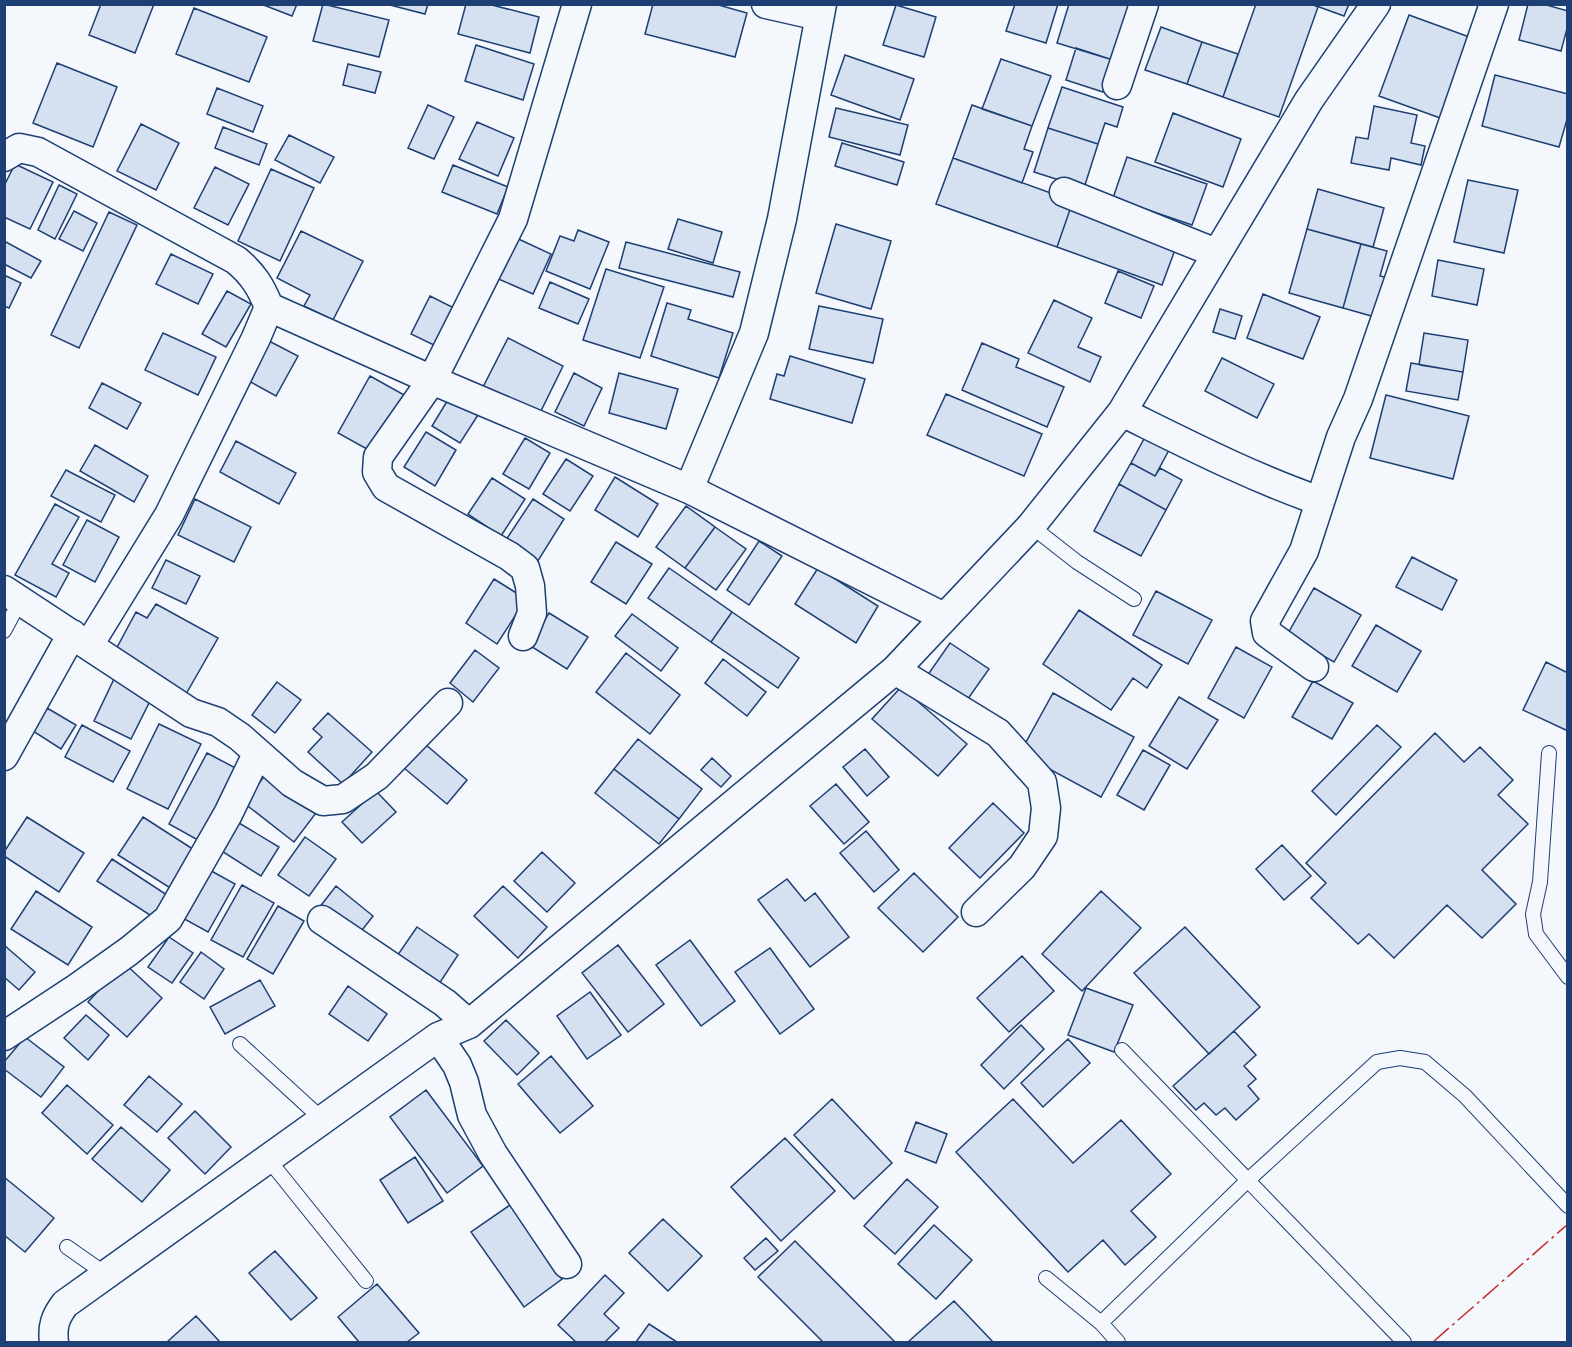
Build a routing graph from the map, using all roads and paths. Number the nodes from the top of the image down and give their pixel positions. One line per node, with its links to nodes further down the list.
1 (577, 4): 12 (street)
2 (766, 4): 6 (street)
3 (1144, 4): 7 (street)
4 (1376, 4): 10 (street)
5 (1494, 4): 15 (street)
6 (821, 10): 14 (street)
7 (1117, 85)
8 (10, 148): 11 (street)
9 (1064, 192): 10 (street)
10 (1216, 253): 13 (street)
11 (269, 307): 12 (street); 22 (street)
12 (432, 380): 14 (street); 21 (street)
13 (1122, 412): 15 (street); 16 (street)
14 (689, 489): 19 (street)
15 (1320, 501): 23 (street)
16 (1031, 526): 18 (lane); 19 (street)
17 (12, 595): 20 (lane); 22 (street)
18 (1134, 599)
19 (944, 617): 24 (street)
20 (4, 631)
21 (523, 636)
22 (81, 640): 27 (street); 28 (street)
23 (1314, 667)
24 (895, 670): 29 (street); 32 (street)
25 (448, 703): 27 (street)
26 (1549, 753): 31 (lane)
27 (257, 754): 33 (street)
28 (4, 756)
29 (976, 912)
30 (322, 920): 32 (street)
31 (1568, 977)
32 (469, 1024): 34 (street)
33 (4, 1036)
34 (438, 1037): 37 (street); 42 (street)
35 (240, 1044): 37 (lane)
36 (1122, 1050): 39 (lane)
37 (323, 1119): 38 (street)
38 (268, 1159): 43 (street); 45 (lane)
39 (1246, 1181): 40 (lane); 46 (lane); 49 (lane)
40 (1568, 1206)
41 (67, 1247): 43 (lane)
42 (567, 1264)
43 (107, 1275): 47 (street)
44 (1046, 1278): 46 (lane)
45 (366, 1281)
46 (1101, 1323): 48 (lane)
47 (54, 1342)
48 (1118, 1342)
49 (1404, 1342)

